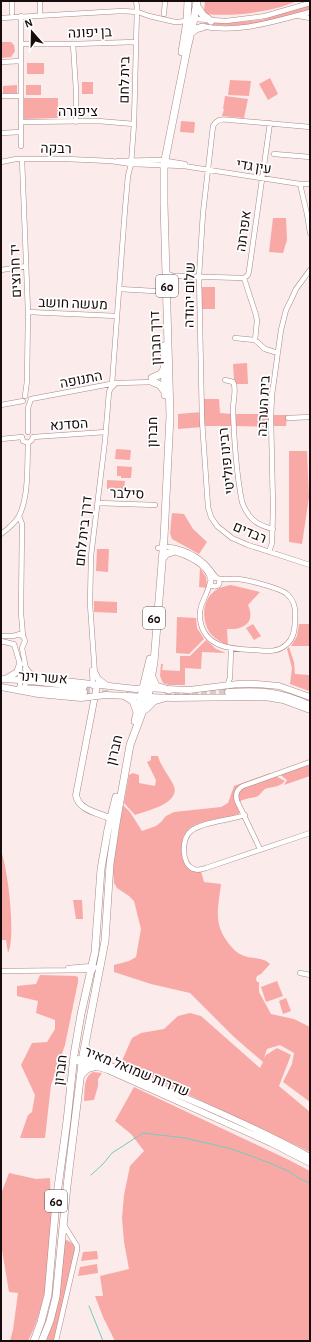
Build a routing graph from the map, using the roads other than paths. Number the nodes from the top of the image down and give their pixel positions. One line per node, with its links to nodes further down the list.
1 (12, 1): 13 (street)
2 (40, 1): 15 (street)
3 (135, 1): 10 (street, בית לחם); 11 (street, בית לחם)
4 (165, 1): 14 (street)
5 (188, 1): 20 (highway, דרך חברון / 60)
6 (305, 1): 9 (street)
7 (196, 3): 20 (highway, דרך חברון / 60); 21 (highway)
8 (310, 3): 9 (street)
9 (297, 7): 21 (street)
10 (131, 11): 11 (street); 15 (street)
11 (137, 11): 20 (street); 24 (street, בית לחם)
12 (310, 12): 17 (street)
13 (12, 13)
14 (164, 14)
15 (40, 15): 16 (street)
16 (21, 16): 18 (street); 25 (street)
17 (293, 16): 19 (street); 22 (street)
18 (1, 18)
19 (310, 18)
20 (191, 21): 21 (street); 22 (street); 23 (highway, דרך חברון / 60); 45 (highway, דרך חברון / 60)
21 (210, 21)
22 (203, 27): 23 (highway)
23 (191, 33): 45 (highway, דרך חברון / 60)
24 (136, 42): 26 (street, בן יפונה); 34 (street, בית לחם)
25 (21, 44): 26 (street, בן יפונה); 27 (street)
26 (73, 44): 32 (street)
27 (21, 61): 28 (street); 30 (street)
28 (1, 62)
29 (1, 96): 30 (street)
30 (21, 96): 31 (street)
31 (21, 122): 32 (street, ציפורה); 36 (street)
32 (76, 122): 34 (street, ציפורה)
33 (270, 123): 35 (street); 47 (street, שלום יהודה); 48 (street, אפרתה)
34 (134, 124): 39 (street, בית לחם)
35 (310, 127)
36 (21, 132): 37 (street); 38 (street)
37 (1, 133)
38 (21, 146)
39 (132, 152): 43 (street); 46 (street, בית לחם)
40 (274, 154): 41 (street)
41 (310, 157)
42 (22, 159): 44 (street, רבקה); 46 (street, רבקה); 52 (street, יד חרוצים)
43 (140, 160): 45 (street, רבקה); 46 (street, רבקה)
44 (1, 162)
45 (162, 162): 46 (street, רבקה); 47 (street, עין גדי); 55 (highway, דרך חברון / 60); 65 (highway, חברון / 60)
46 (130, 163): 58 (street)
47 (208, 170): 48 (street, עין גדי); 56 (street, שלום יהודה)
48 (262, 178): 49 (street, עין גדי); 57 (street, אפרתה)
49 (300, 184): 50 (street, עין גדי); 51 (street)
50 (310, 184)
51 (310, 233)
52 (26, 266): 53 (street); 60 (street, יד חרוצים)
53 (1, 270)
54 (310, 271): 64 (street, בית הערבה)
55 (166, 273): 56 (street); 67 (highway, דרך חברון / 60)
56 (199, 276): 57 (street); 75 (street, שלום יהודה)
57 (244, 278): 63 (street)
58 (119, 289): 59 (street); 61 (street)
59 (154, 291)
60 (28, 312): 61 (street, מעשה חושב); 71 (street, יד חרוצים)
61 (117, 316): 69 (street)
62 (236, 338): 63 (street)
63 (255, 340): 64 (street)
64 (278, 353): 85 (street, בית הערבה)
65 (164, 369): 66 (highway); 67 (highway, חברון / 60)
66 (153, 380): 67 (street, התנופה); 69 (street, התנופה); 70 (highway)
67 (166, 380): 70 (highway, חברון / 60); 87 (highway, דרך חברון / 60)
68 (225, 380): 85 (street, רבינו פוליטי)
69 (114, 384): 71 (street, התנופה); 77 (street, דרך בית לחם)
70 (165, 392): 88 (highway, חברון / 60)
71 (27, 400): 72 (street, התנופה); 76 (street, יד חרוצים)
72 (1, 405)
73 (310, 417): 74 (street)
74 (288, 418)
75 (202, 420): 90 (street, רבדים)
76 (28, 432): 78 (street); 79 (street)
77 (106, 432): 78 (street, הסדנא); 82 (street, דרך בית לחם)
78 (33, 437): 81 (street)
79 (22, 438): 80 (street); 81 (street)
80 (1, 439)
81 (28, 443): 84 (street)
82 (98, 503): 83 (street, סילבר); 107 (street, דרך בית לחם)
83 (154, 505)
84 (19, 516): 86 (street); 98 (street)
85 (272, 529): 90 (street, בית הערבה)
86 (1, 534)
87 (164, 538): 88 (highway, דרך חברון / 60); 89 (highway)
88 (161, 548): 89 (street); 91 (highway, דרך חברון / 60); 117 (highway, חברון / 60)
89 (172, 550): 91 (highway); 93 (street); 95 (street)
90 (269, 552): 92 (street, רבדים)
91 (162, 559): 110 (highway, דרך חברון / 60)
92 (310, 565)
93 (217, 578): 94 (street); 95 (street); 96 (street)
94 (227, 580): 96 (street); 105 (street)
95 (211, 581): 96 (street); 97 (street)
96 (217, 585): 97 (street)
97 (207, 592): 105 (street)
98 (21, 613): 99 (street); 101 (street)
99 (15, 635): 100 (street); 101 (street); 103 (street)
100 (1, 636)
101 (23, 636): 104 (street)
102 (1, 641): 103 (street)
103 (14, 644): 104 (street); 106 (street)
104 (22, 645): 108 (street)
105 (231, 649): 118 (street)
106 (20, 664): 112 (main road); 113 (street)
107 (93, 664): 109 (street, דרך בית לחם); 114 (street, דרך בית לחם)
108 (26, 669): 111 (main road); 113 (street)
109 (94, 673): 114 (street, דרך בית לחם); 116 (main road)
110 (152, 677): 117 (highway, חברון / 60); 120 (highway)
111 (38, 678): 113 (main road); 114 (main road)
112 (3, 679): 113 (main road)
113 (24, 679): 119 (street); 119 (main road, אשר וינר)
114 (95, 684): 116 (main road); 122 (main road, דרך בית לחם)
115 (1, 686): 119 (main road)
116 (109, 687): 117 (main road)
117 (146, 688): 120 (main road); 123 (highway, חברון / 60)
118 (227, 689): 120 (main road); 124 (main road); 126 (main road); 127 (main road)
119 (22, 690): 122 (main road)
120 (169, 690)
121 (125, 696): 122 (main road); 123 (main road); 129 (highway)
122 (96, 697): 132 (main road, דרך בית לחם)
123 (145, 697): 125 (main road); 129 (highway, חברון / 60)
124 (310, 697)
125 (164, 698): 128 (main road); 129 (highway)
126 (310, 701)
127 (310, 705)
128 (310, 710)
129 (140, 714): 132 (highway, חברון / 60)
130 (310, 762): 131 (street)
131 (245, 815): 134 (street); 134 (street)
132 (112, 819): 135 (highway, חברון / 60); 136 (highway, חברון / 60)
133 (310, 834): 134 (street)
134 (260, 849)
135 (92, 968): 136 (street); 137 (street); 141 (highway, חברון / 60)
136 (100, 969): 140 (highway, חברון / 60)
137 (1, 971)
138 (300, 973): 139 (street)
139 (310, 975)
140 (85, 1045): 142 (highway, 60); 143 (highway)
141 (74, 1060): 142 (main road, שדרות שמואל מאיר); 150 (highway, חברון / 60)
142 (83, 1061): 143 (main road, שדרות שמואל מאיר); 144 (highway, חברון / 60)
143 (99, 1064): 144 (highway); 145 (main road, שדרות שמואל מאיר); 146 (main road, שדרות שמואל מאיר)
144 (82, 1074): 147 (highway, חברון / 60)
145 (310, 1157)
146 (310, 1163)
147 (63, 1223): 148 (highway, חברון / 60); 149 (street)
148 (61, 1243): 149 (street); 151 (highway, חברון / 60)
149 (76, 1245): 152 (street)
150 (34, 1341)
151 (42, 1341)
152 (56, 1341)

